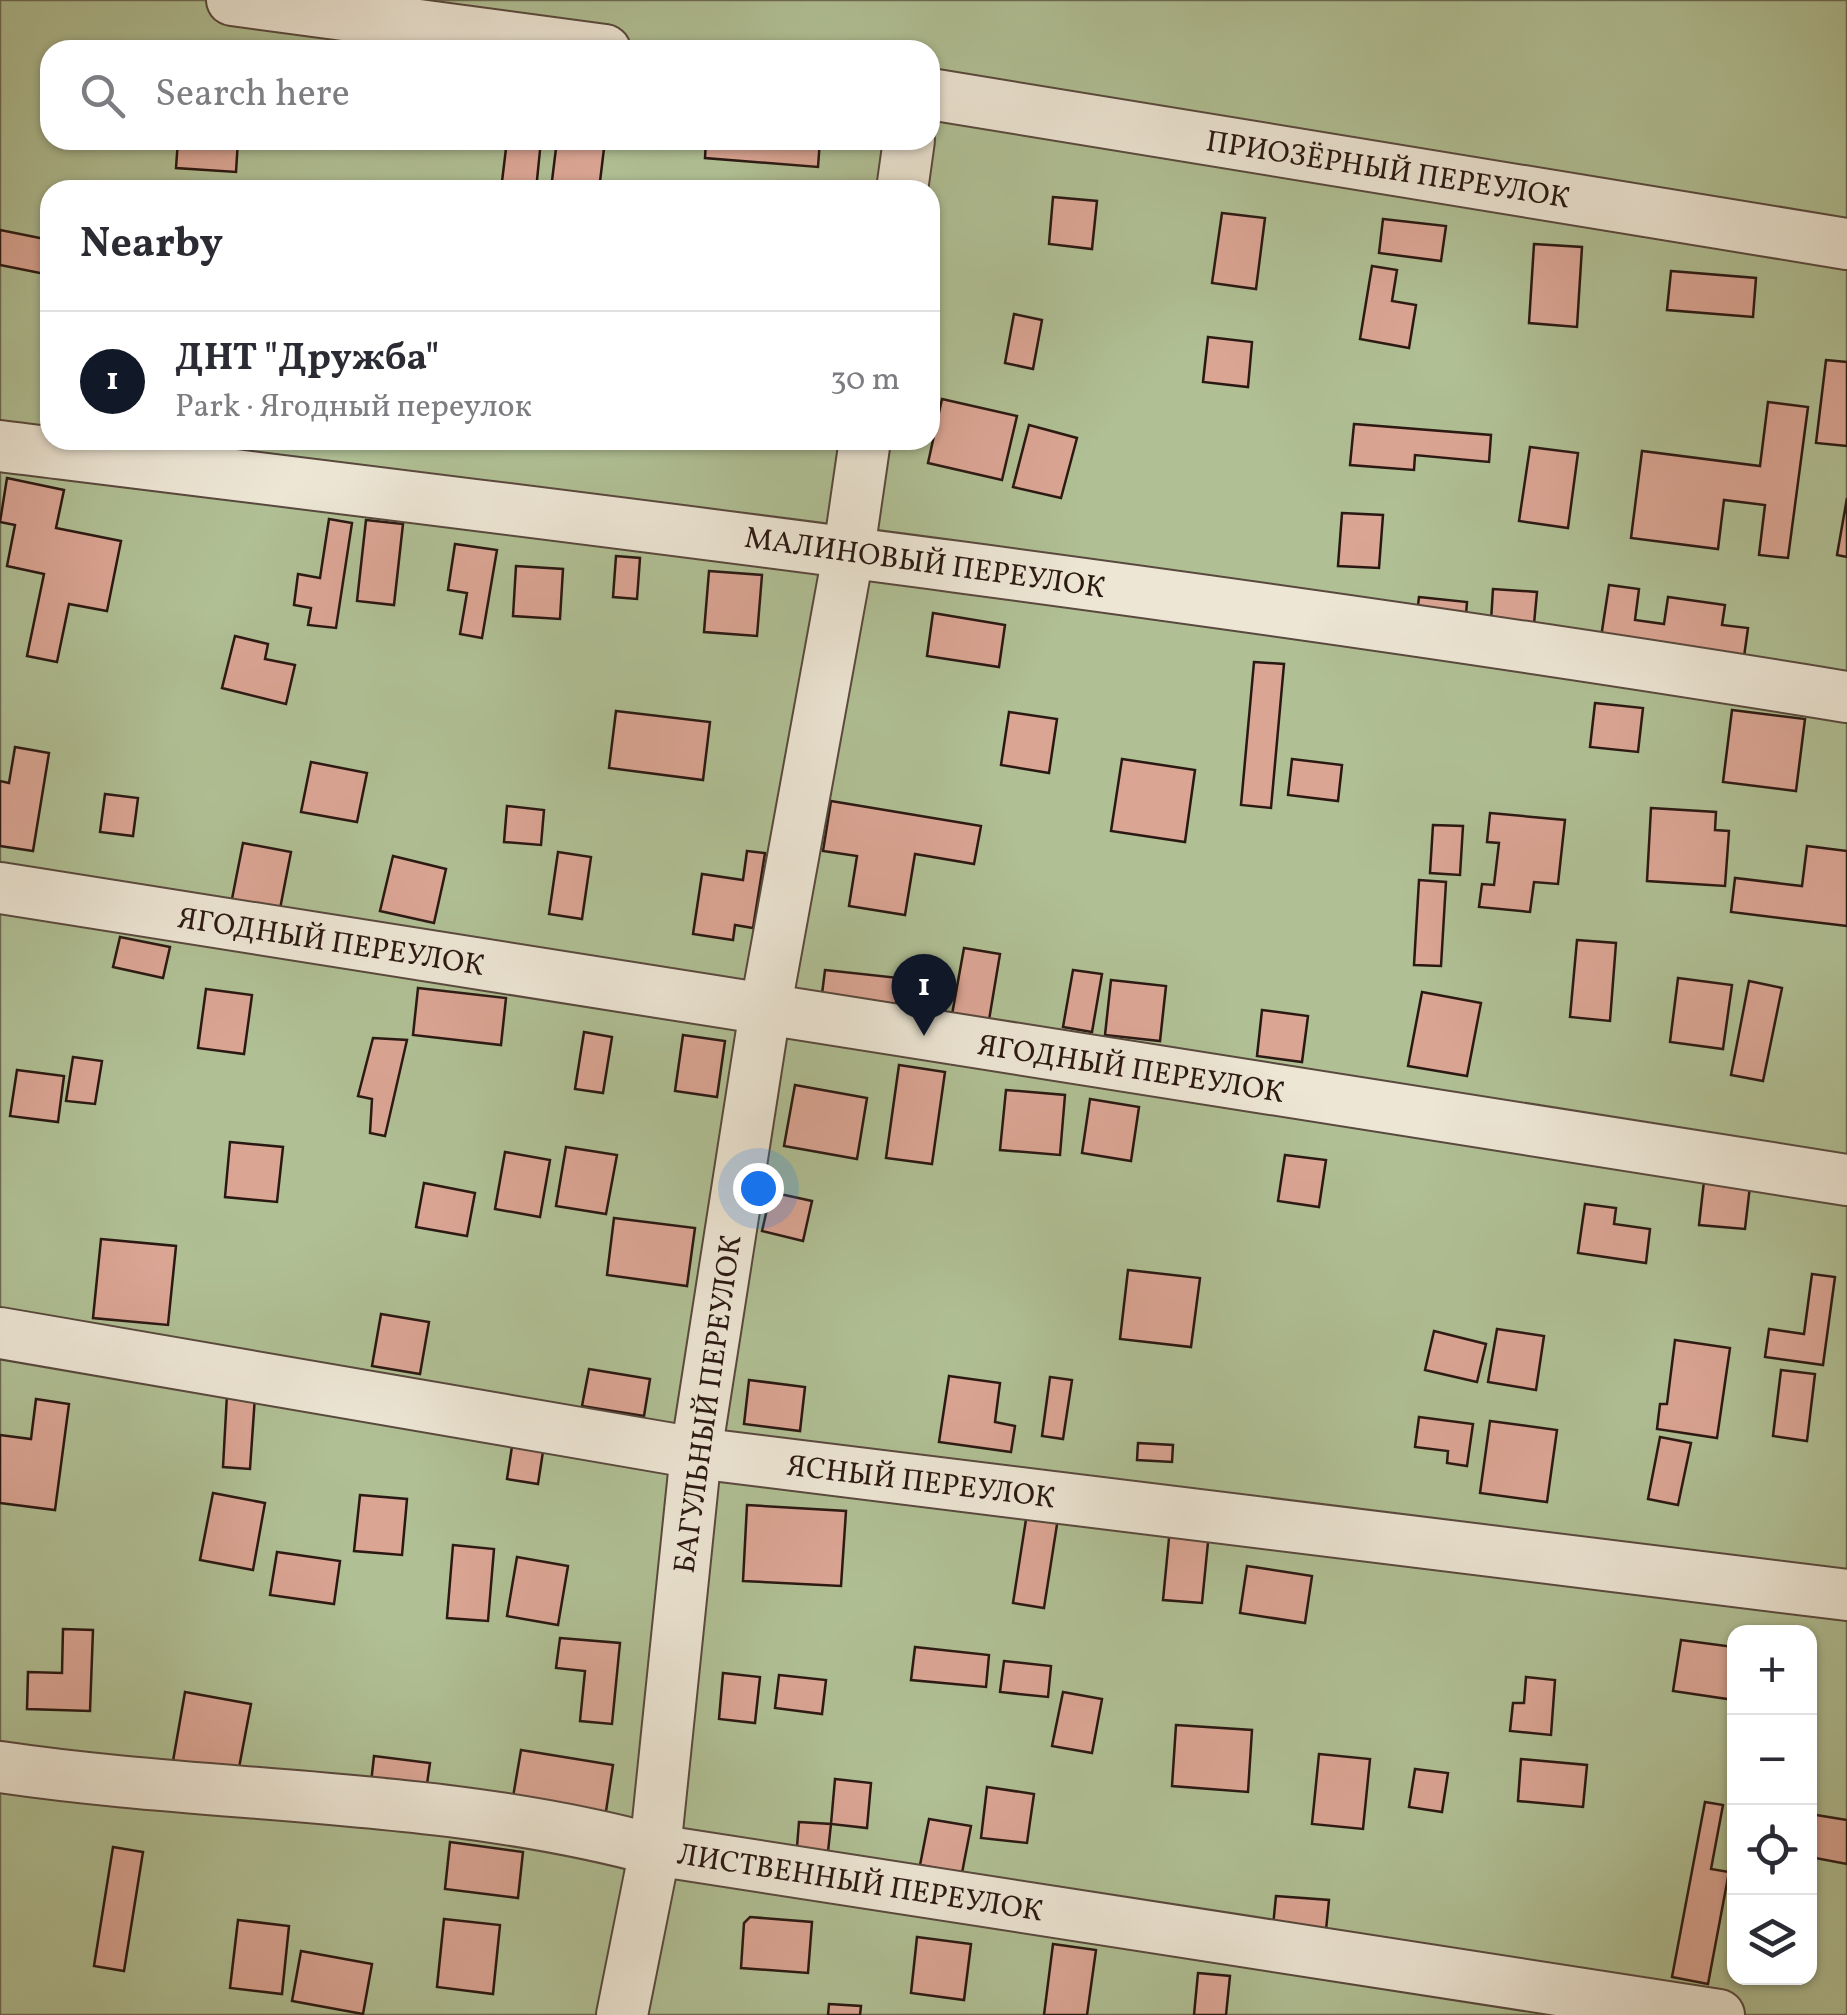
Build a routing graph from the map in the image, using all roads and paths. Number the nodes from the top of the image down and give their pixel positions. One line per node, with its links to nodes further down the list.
1 (232, 0): 2 (street)
2 (530, 40)
3 (940, 96): 6 (street, ПРИОЗЁРНЫЙ ПЕРЕУЛОК)
4 (908, 150): 5 (street)
5 (903, 180)
6 (1847, 244)
7 (0, 446): 9 (street, МАЛИНОВЫЙ ПЕРЕУЛОК)
8 (864, 450): 9 (street, БАГУЛЬНЫЙ ПЕРЕУЛОК)
9 (849, 550): 10 (street, МАЛИНОВЫЙ ПЕРЕУЛОК); 12 (street, БАГУЛЬНЫЙ ПЕРЕУЛОК)
10 (1847, 696)
11 (0, 888): 12 (street, ЯГОДНЫЙ ПЕРЕУЛОК)
12 (764, 1011): 13 (street, ЯГОДНЫЙ ПЕРЕУЛОК); 15 (street, БАГУЛЬНЫЙ ПЕРЕУЛОК)
13 (1847, 1180)
14 (0, 1333): 15 (street, ЯСНЫЙ ПЕРЕУЛОК)
15 (696, 1453): 16 (street, ЯСНЫЙ ПЕРЕУЛОК); 18 (street, БАГУЛЬНЫЙ ПЕРЕУЛОК)
16 (1847, 1595)
17 (0, 1766): 18 (street, ЛИСТВЕННЫЙ ПЕРЕУЛОК)
18 (655, 1850): 19 (street, БАГУЛЬНЫЙ ПЕРЕУЛОК); 20 (street, ЛИСТВЕННЫЙ ПЕРЕУЛОК)
19 (622, 2015)
20 (1719, 2015)

